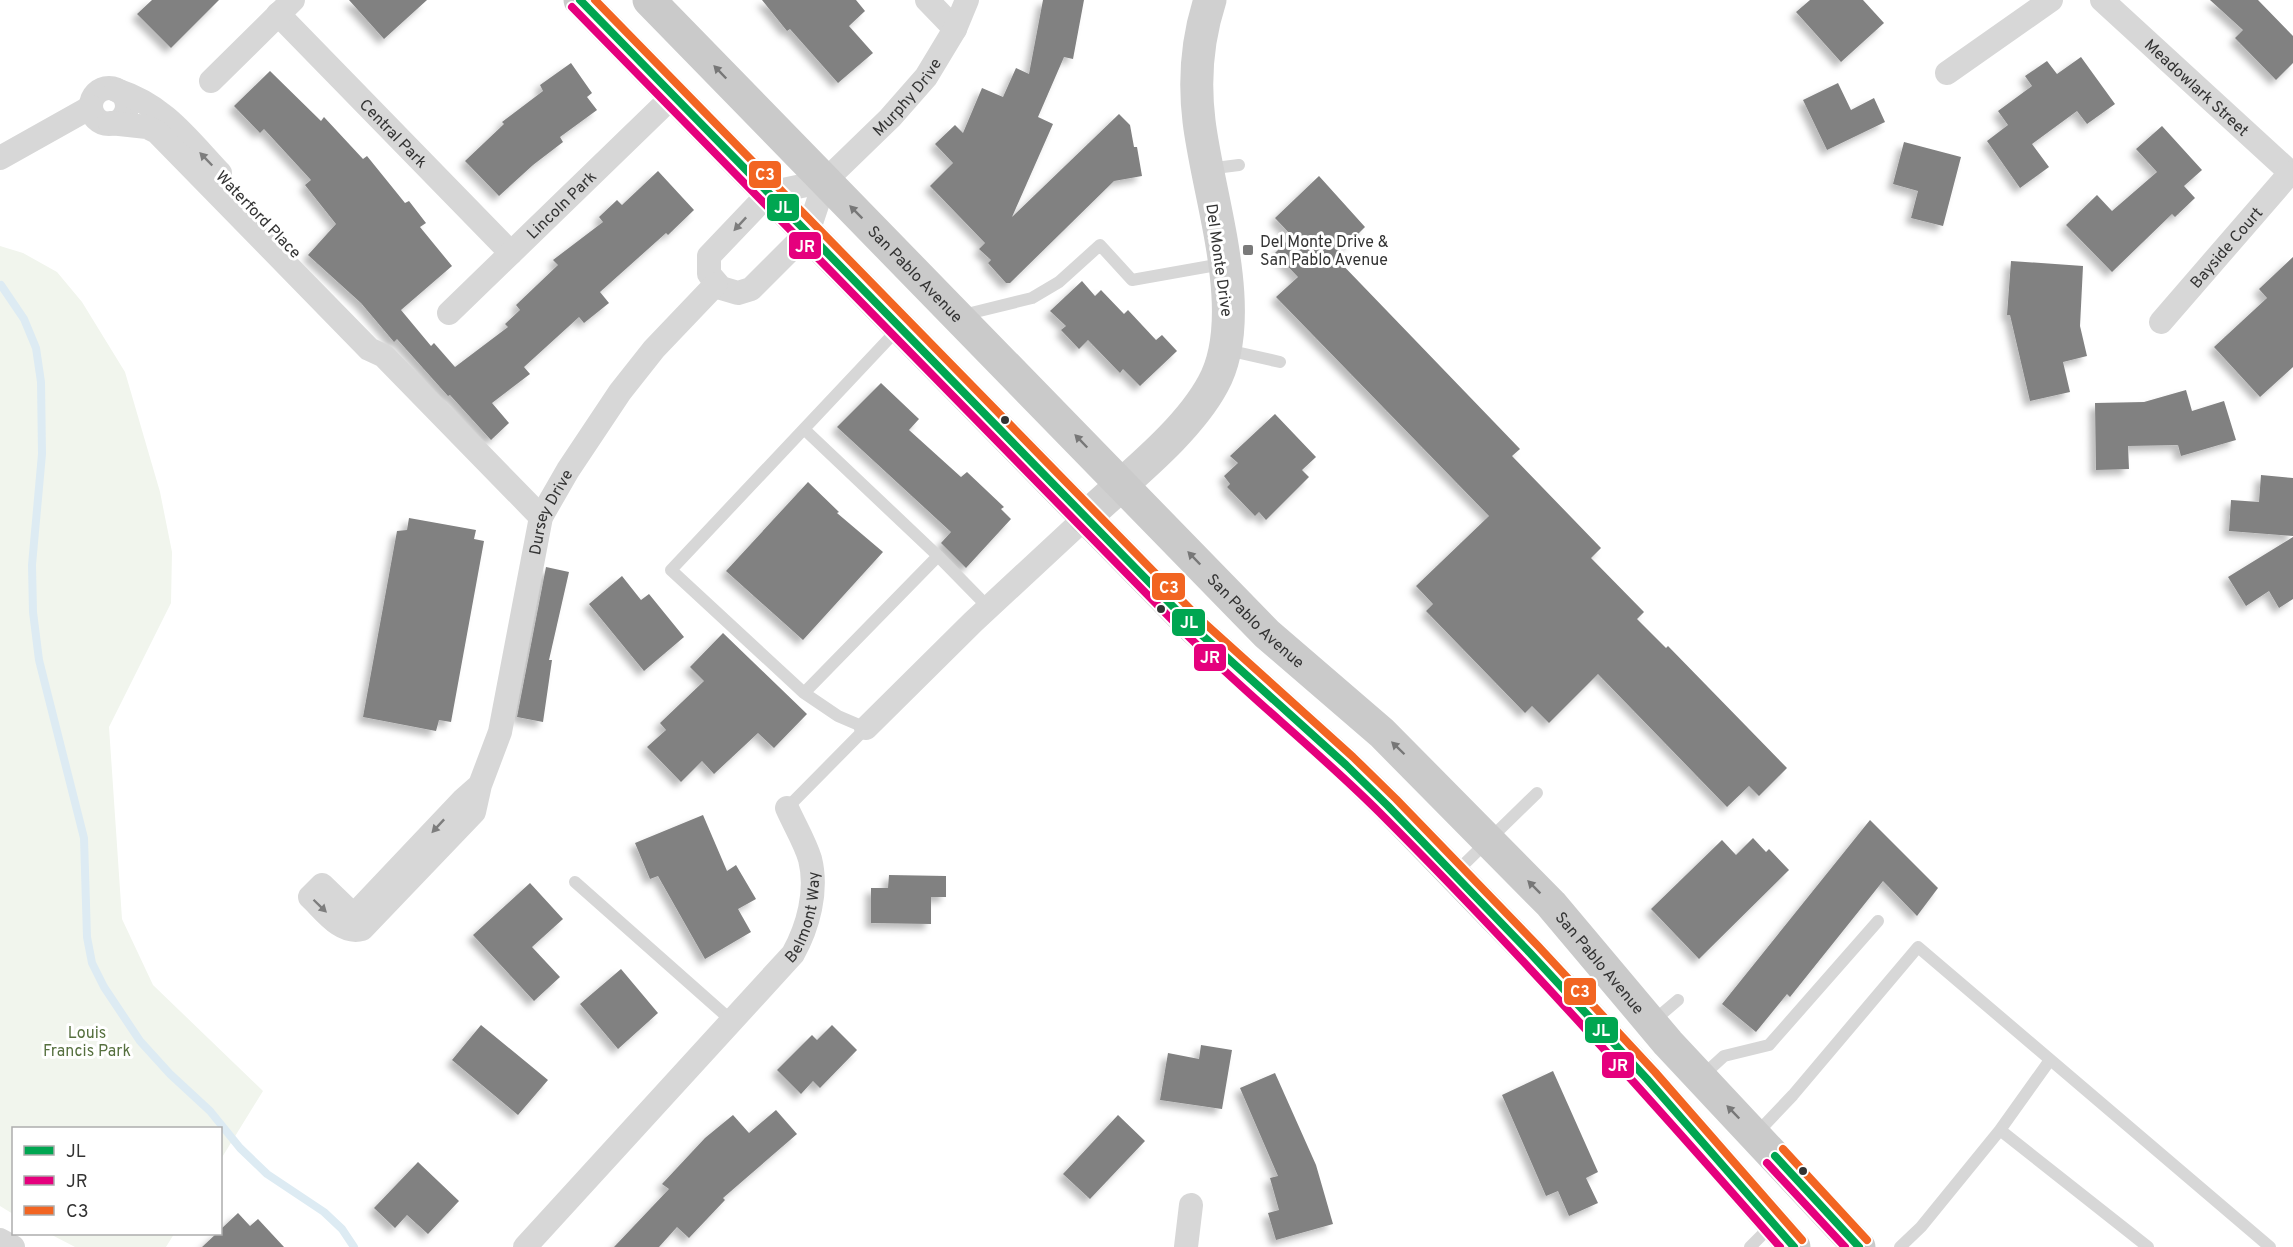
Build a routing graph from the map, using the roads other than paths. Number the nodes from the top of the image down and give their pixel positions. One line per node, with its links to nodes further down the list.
1 (580, 0): 13 (main road)
2 (649, 0): 20 (main road, San Pablo Avenue, one-way to 2)
3 (927, 0): 9 (street)
4 (967, 0): 9 (street, Murphy Drive)
5 (1209, 0): 18 (street, Del Monte Drive)
6 (2051, 0): 10 (street)
7 (2102, 0): 19 (street, Meadowlark Street)
8 (285, 7): 11 (street); 23 (street, Central Park)
9 (955, 29): 20 (street, Murphy Drive)
10 (1947, 73)
11 (211, 81)
12 (116, 90): 14 (street); 15 (street); 31 (street, Waterford Place, one-way to 12)
13 (673, 96): 21 (main road); 23 (street, Lincoln Park)
14 (91, 107): 15 (street); 16 (street)
15 (110, 123): 31 (street, Waterford Place)
16 (0, 158)
17 (1239, 165): 18 (lane)
18 (1206, 170): 24 (street, Del Monte Drive)
19 (2292, 174): 28 (street, Bayside Court)
20 (825, 181): 21 (street); 22 (street); 27 (main road, San Pablo Avenue, one-way to 20)
21 (769, 193): 22 (main road); 25 (street, one-way to 25)
22 (808, 232): 25 (street); 29 (main road)
23 (511, 253): 26 (street, Lincoln Park)
24 (1224, 264): 27 (lane); 30 (street, Del Monte Drive)
25 (716, 285): 35 (street, Dursey Drive)
26 (449, 313)
27 (959, 316): 34 (main road, San Pablo Avenue, one-way to 27)
28 (2161, 322)
29 (899, 328): 33 (lane); 36 (main road)
30 (1226, 350): 32 (lane); 34 (street, Del Monte Drive)
31 (384, 356): 35 (street, Waterford Place)
32 (1280, 362)
33 (805, 430): 37 (lane); 39 (lane)
34 (1122, 483): 36 (street, Belmont Way); 44 (main road, San Pablo Avenue, one-way to 34)
35 (541, 517): 41 (street, Dursey Drive)
36 (1084, 518): 38 (street, Belmont Way); 45 (main road)
37 (938, 556): 38 (lane); 39 (lane)
38 (988, 607): 40 (street, Belmont Way)
39 (804, 693): 40 (lane)
40 (866, 728): 43 (lane, Belmont Way)
41 (480, 785): 41 (street, Dursey Drive, one-way to 41)
42 (1537, 793): 44 (lane)
43 (787, 808): 49 (street, Belmont Way)
44 (1488, 840): 45 (lane); 50 (main road, San Pablo Avenue, one-way to 44)
45 (1454, 873): 56 (main road)
46 (575, 882): 49 (lane)
47 (1878, 921): 52 (lane)
48 (1678, 1000): 50 (lane)
49 (732, 1021): 59 (street, Belmont Way)
50 (1651, 1023): 52 (main road, San Pablo Avenue)
51 (2050, 1060): 53 (lane); 54 (lane); 65 (lane)
52 (1700, 1078): 54 (main road, San Pablo Avenue, one-way to 52)
53 (2000, 1130): 63 (lane); 64 (lane)
54 (1755, 1135): 62 (main road, San Pablo Avenue)
55 (1191, 1205): 60 (street)
56 (1784, 1235): 61 (lane)
57 (0, 1240): 58 (street)
58 (13, 1247)
59 (525, 1247)
60 (1186, 1247)
61 (1750, 1247)
62 (1858, 1247)
63 (1900, 1247)
64 (2148, 1247)
65 (2270, 1247)

